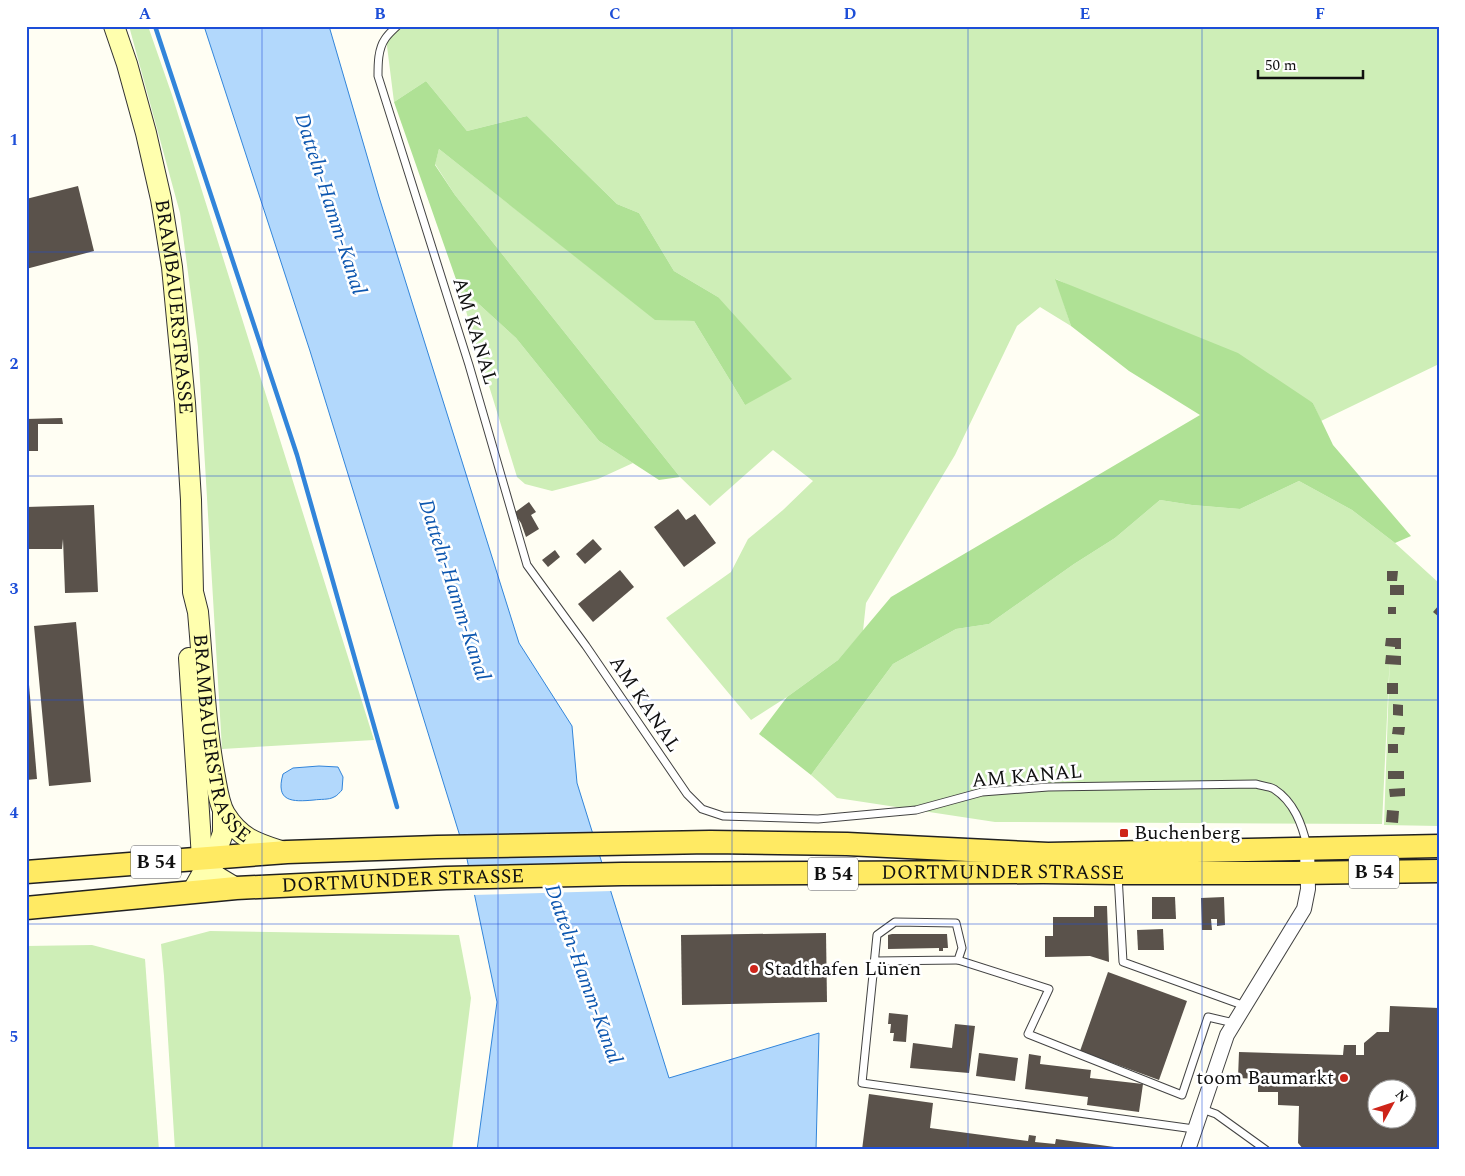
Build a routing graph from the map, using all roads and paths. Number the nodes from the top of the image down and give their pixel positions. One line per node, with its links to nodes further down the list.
1 (114, 26): 3 (main road, BRAMBAUERSTRASSE)
2 (397, 26): 5 (lane, AM KANAL)
3 (193, 592): 4 (main road, BRAMBAUERSTRASSE); 8 (main road, BRAMBAUERSTRASSE)
4 (223, 812): 7 (main road, BRAMBAUERSTRASSE); 8 (main road)
5 (1305, 839): 6 (main road, DORTMUNDER STRASSE / B 54); 7 (main road, DORTMUNDER STRASSE / B 54); 11 (street)
6 (1439, 846)
7 (287, 852): 8 (main road, DORTMUNDER STRASSE / B 54)
8 (207, 860): 10 (main road, DORTMUNDER STRASSE / B 54); 13 (main road); 14 (main road)
9 (1439, 871): 11 (main road, DORTMUNDER STRASSE / B 54)
10 (26, 872)
11 (1309, 873): 12 (main road, DORTMUNDER STRASSE / B 54); 18 (street)
12 (1118, 874): 13 (main road, DORTMUNDER STRASSE / B 54); 18 (lane)
13 (236, 888): 14 (main road, DORTMUNDER STRASSE / B 54)
14 (192, 892): 15 (main road, DORTMUNDER STRASSE / B 54)
15 (26, 908)
16 (958, 960): 17 (lane); 17 (lane); 19 (lane)
17 (875, 961): 21 (lane)
18 (1245, 1006): 19 (street)
19 (1235, 1024): 20 (street)
20 (1202, 1109): 21 (street); 23 (lane)
21 (1194, 1129): 22 (street)
22 (1188, 1150)
23 (1266, 1150)

